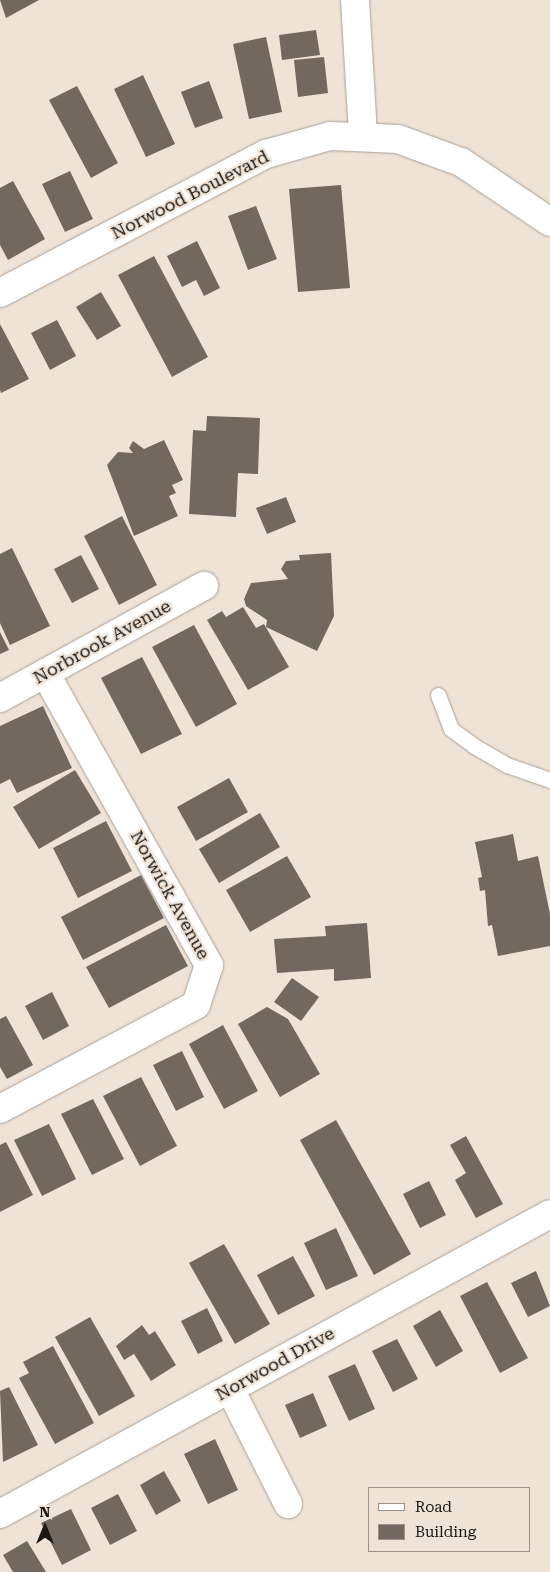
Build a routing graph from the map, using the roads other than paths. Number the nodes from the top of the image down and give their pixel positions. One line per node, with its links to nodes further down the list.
1 (355, 0): 2 (street)
2 (363, 135): 3 (street, Norwood Boulevard); 4 (street, Norwood Boulevard)
3 (550, 222)
4 (0, 293)
5 (204, 586): 6 (street, Norbrook Avenue)
6 (45, 673): 8 (street, Norbrook Avenue); 10 (street, Norwick Avenue)
7 (438, 695): 9 (lane)
8 (0, 698)
9 (550, 780)
10 (0, 1109)
11 (550, 1214): 12 (street, Norwood Drive)
12 (230, 1389): 13 (street); 14 (street, Norwood Drive)
13 (288, 1504)
14 (0, 1514)

